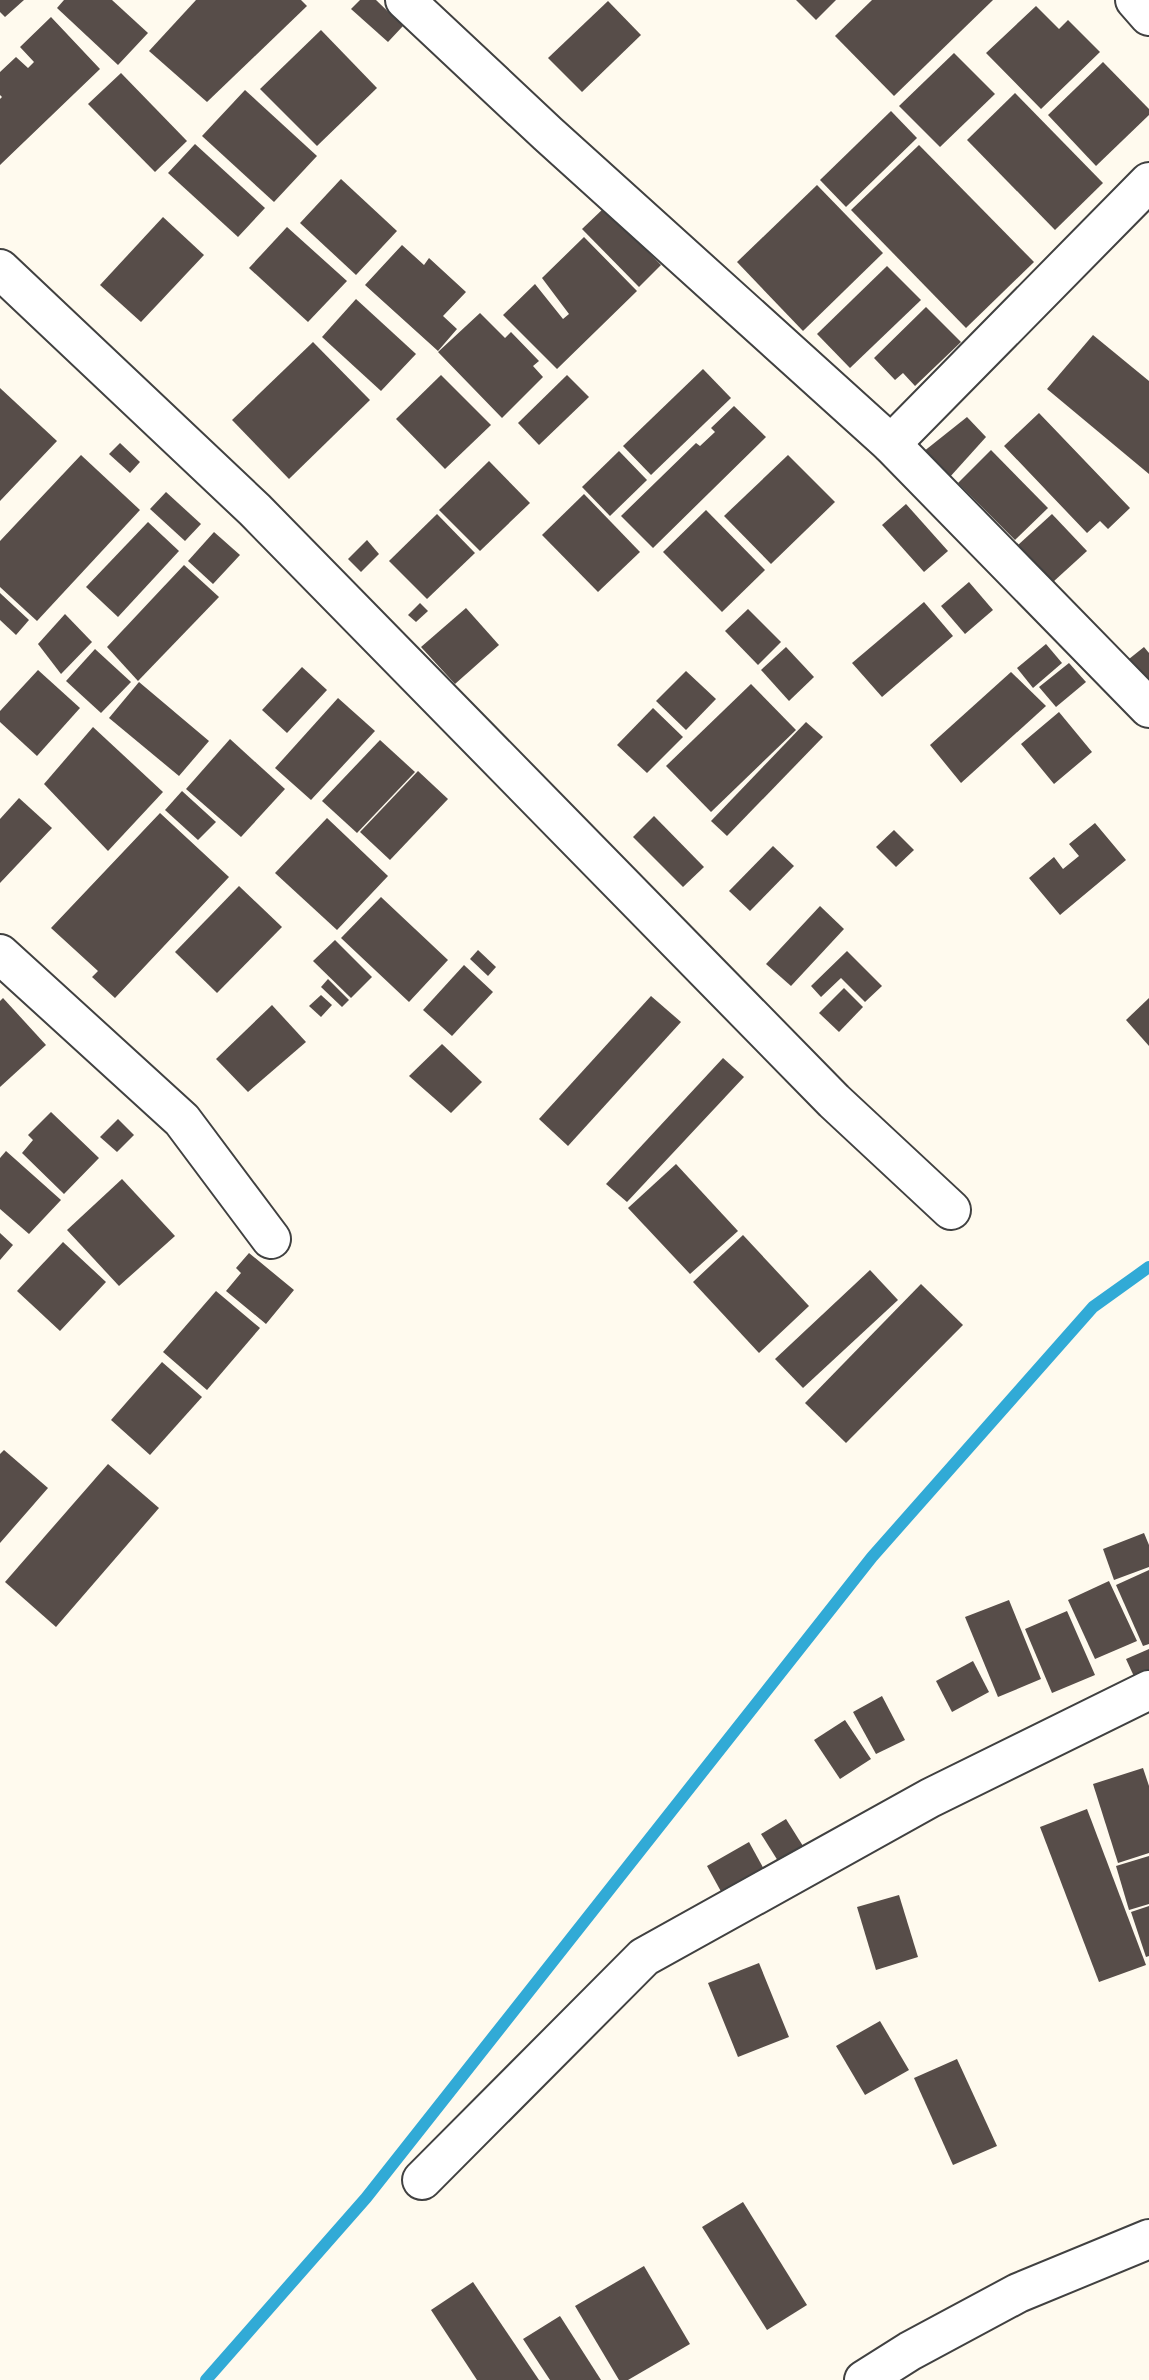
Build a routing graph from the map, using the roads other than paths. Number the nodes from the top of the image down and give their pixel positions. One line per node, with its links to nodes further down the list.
1 (405, 0): 6 (street)
2 (1135, 0): 3 (street)
3 (1149, 16)
4 (1149, 182): 6 (street)
5 (0, 269): 9 (street)
6 (891, 444): 7 (street)
7 (1149, 708)
8 (0, 954): 10 (street)
9 (951, 1210)
10 (271, 1239)
11 (1149, 1689): 12 (street)
12 (422, 2180)
13 (1149, 2239): 14 (street)
14 (864, 2380)

